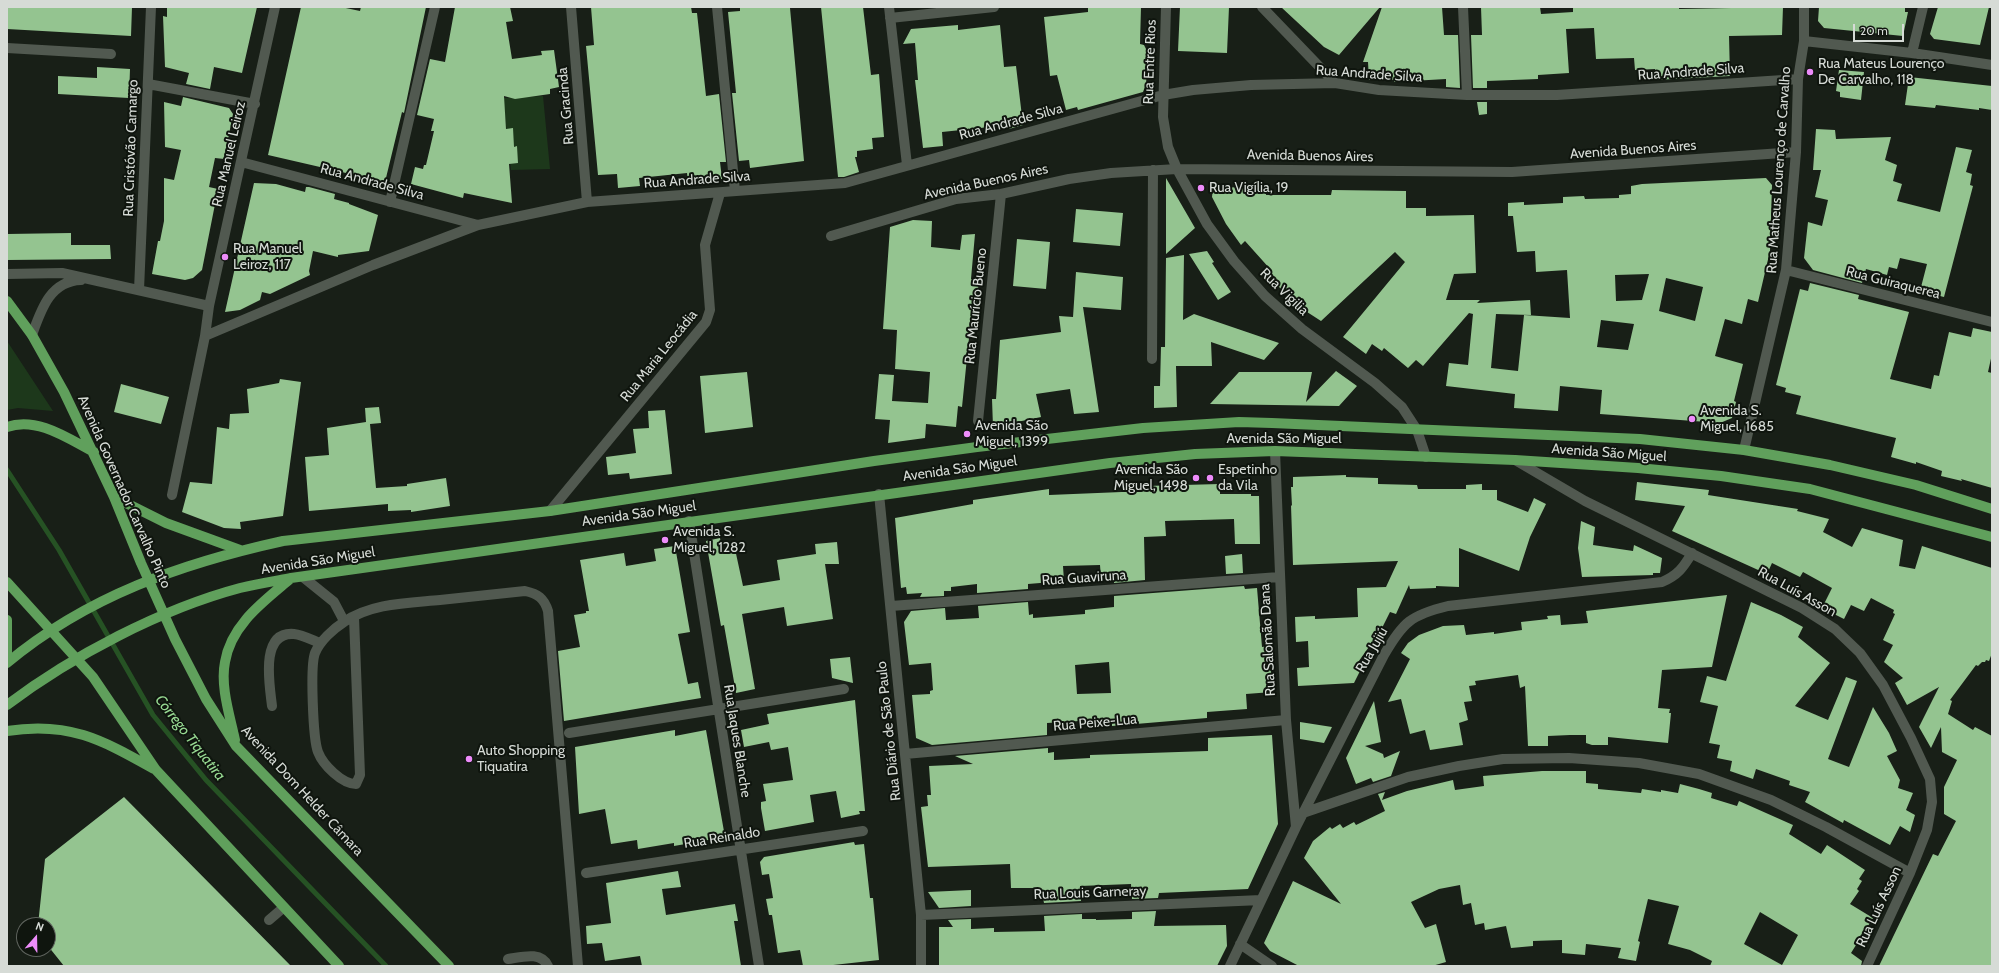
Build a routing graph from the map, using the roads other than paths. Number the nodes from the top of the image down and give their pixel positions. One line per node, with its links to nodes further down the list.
1 (151, 7): 21 (street, Rua Cristóvão Camargo)
2 (275, 7): 24 (street, Rua Manuel Leiroz)
3 (435, 7): 34 (street)
4 (572, 7): 35 (street, Rua Gracinda)
5 (718, 7): 31 (street)
6 (889, 7): 13 (street)
7 (994, 7): 13 (street)
8 (1166, 7): 22 (street, Rua Entre Rios)
9 (1262, 7): 20 (street)
10 (1463, 7): 23 (street)
11 (1804, 7): 14 (street, Rua Matheus Lourenço de Carvalho)
12 (1923, 7): 16 (street)
13 (890, 18): 28 (street)
14 (1804, 41): 16 (street); 19 (street, Rua Matheus Lourenço de Carvalho)
15 (7, 48): 17 (street)
16 (1912, 53): 18 (street)
17 (111, 54)
18 (1992, 65)
19 (1798, 79): 23 (street, Rua Andrade Silva); 26 (street, Rua Matheus Lourenço de Carvalho)
20 (1335, 83): 22 (street, Rua Andrade Silva); 23 (street, Rua Andrade Silva)
21 (148, 84): 24 (street); 41 (street, Rua Cristóvão Camargo)
22 (1163, 95): 25 (street, Rua Entre Rios); 28 (street, Rua Andrade Silva)
23 (1467, 95)
24 (255, 104): 27 (street, Rua Manuel Leiroz)
25 (1163, 117): 29 (street, Rua Vigilia)
26 (1796, 152): 29 (street, Avenida Buenos Aires); 38 (street, Rua Matheus Lourenço de Carvalho)
27 (242, 162): 34 (street, Rua Andrade Silva); 43 (street, Rua Manuel Leiroz)
28 (907, 165): 31 (street, Rua Andrade Silva)
29 (1177, 169): 30 (street, Avenida Buenos Aires); 50 (street, Rua Vigilia)
30 (1153, 170): 33 (street, Avenida Buenos Aires); 47 (street)
31 (735, 191): 32 (street, Rua Andrade Silva)
32 (720, 193): 35 (street, Rua Andrade Silva); 60 (street, Rua Maria Leocádia)
33 (1001, 194): 37 (street, Avenida Buenos Aires); 48 (street, Rua Maurício Bueno)
34 (390, 202): 36 (street, Rua Andrade Silva)
35 (588, 202): 36 (street, Rua Andrade Silva)
36 (478, 225): 46 (street)
37 (831, 236)
38 (1786, 270): 44 (street, Rua Guiraquerea); 51 (street, Rua Matheus Lourenço de Carvalho)
39 (7, 274): 40 (street)
40 (92, 280): 41 (street); 45 (street)
41 (139, 290): 43 (street)
42 (7, 301): 45 (main road, Avenida Governador Carvalho Pinto)
43 (209, 306): 46 (street, Rua Manuel Leiroz)
44 (1992, 322)
45 (32, 335): 53 (main road, Avenida Governador Carvalho Pinto)
46 (205, 336): 57 (street, Rua Manuel Leiroz)
47 (1152, 360)
48 (978, 421)
49 (7, 427): 53 (main road)
50 (1417, 430): 51 (main road, Avenida São Miguel); 54 (street, Rua Vigilia); 60 (main road, Avenida São Miguel)
51 (1744, 450): 59 (main road, Avenida São Miguel)
52 (1275, 451): 54 (main road, Avenida São Miguel); 56 (main road, Avenida São Miguel); 66 (street, Rua Salomão Dana)
53 (94, 452): 58 (main road, Avenida Governador Carvalho Pinto)
54 (1426, 457): 55 (main road, Avenida São Miguel)
55 (1515, 460): 62 (main road, Avenida São Miguel); 64 (street, Rua Luís Asson)
56 (879, 494): 61 (main road, Avenida São Miguel); 70 (street, Rua Diário de São Paulo)
57 (172, 496)
58 (114, 497): 63 (main road); 68 (main road, Avenida Governador Carvalho Pinto)
59 (1992, 509)
60 (550, 511): 63 (main road, Avenida São Miguel)
61 (689, 521): 65 (main road, Avenida São Miguel); 82 (street, Rua Jaques Blanche)
62 (1992, 537)
63 (240, 550): 68 (main road, Avenida São Miguel)
64 (1692, 553): 89 (street, Rua Jujiú); 94 (street, Rua Luís Asson)
65 (303, 577): 67 (main road, Avenida São Miguel); 74 (street)
66 (1279, 577): 70 (street, Rua Guaviruna); 83 (street, Rua Salomão Dana)
67 (292, 578): 71 (main road, Avenida São Miguel); 86 (main road)
68 (148, 579): 71 (main road, Avenida Governador Carvalho Pinto); 75 (main road, Avenida São Miguel)
69 (7, 582): 75 (main road)
70 (891, 606): 87 (street, Rua Diário de São Paulo)
71 (164, 614): 77 (main road, Avenida São Miguel); 86 (main road, Avenida Dom Helder Câmara)
72 (354, 617): 74 (street); 76 (street); 104 (street)
73 (7, 620): 78 (main road)
74 (344, 622): 76 (street)
75 (50, 630): 77 (main road); 78 (main road, Avenida São Miguel)
76 (320, 643): 81 (street)
77 (76, 659): 80 (main road, Avenida São Miguel); 88 (main road)
78 (7, 663)
79 (844, 688): 82 (street)
80 (7, 706)
81 (272, 706)
82 (718, 709): 85 (street); 92 (street, Rua Jaques Blanche)
83 (1286, 720): 87 (street, Rua Peixe-Lua); 90 (street, Rua Salomão Dana)
84 (7, 731): 88 (main road)
85 (569, 734)
86 (236, 746): 101 (main road, Avenida Dom Helder Câmara)
87 (905, 754): 97 (street, Rua Diário de São Paulo)
88 (156, 770): 96 (main road)
89 (1303, 813): 90 (street, Rua Jujiú); 94 (street)
90 (1296, 827): 95 (street, Rua Jujiú)
91 (863, 831): 92 (street, Rua Reinaldo)
92 (740, 850): 93 (street, Rua Reinaldo); 105 (street, Rua Jaques Blanche)
93 (586, 873)
94 (1910, 874): 109 (street, Rua Luís Asson)
95 (1261, 900): 97 (street, Rua Louis Garneray); 99 (street, Rua Jujiú)
96 (283, 908): 98 (street); 102 (main road)
97 (920, 915): 106 (street, Rua Diário de São Paulo)
98 (269, 920)
99 (1240, 944): 107 (street, Rua Jujiú); 108 (street)
100 (508, 959): 103 (street)
101 (446, 964)
102 (339, 966)
103 (548, 966)
104 (578, 966)
105 (759, 966)
106 (921, 966)
107 (1230, 966)
108 (1272, 966)
109 (1866, 966)

